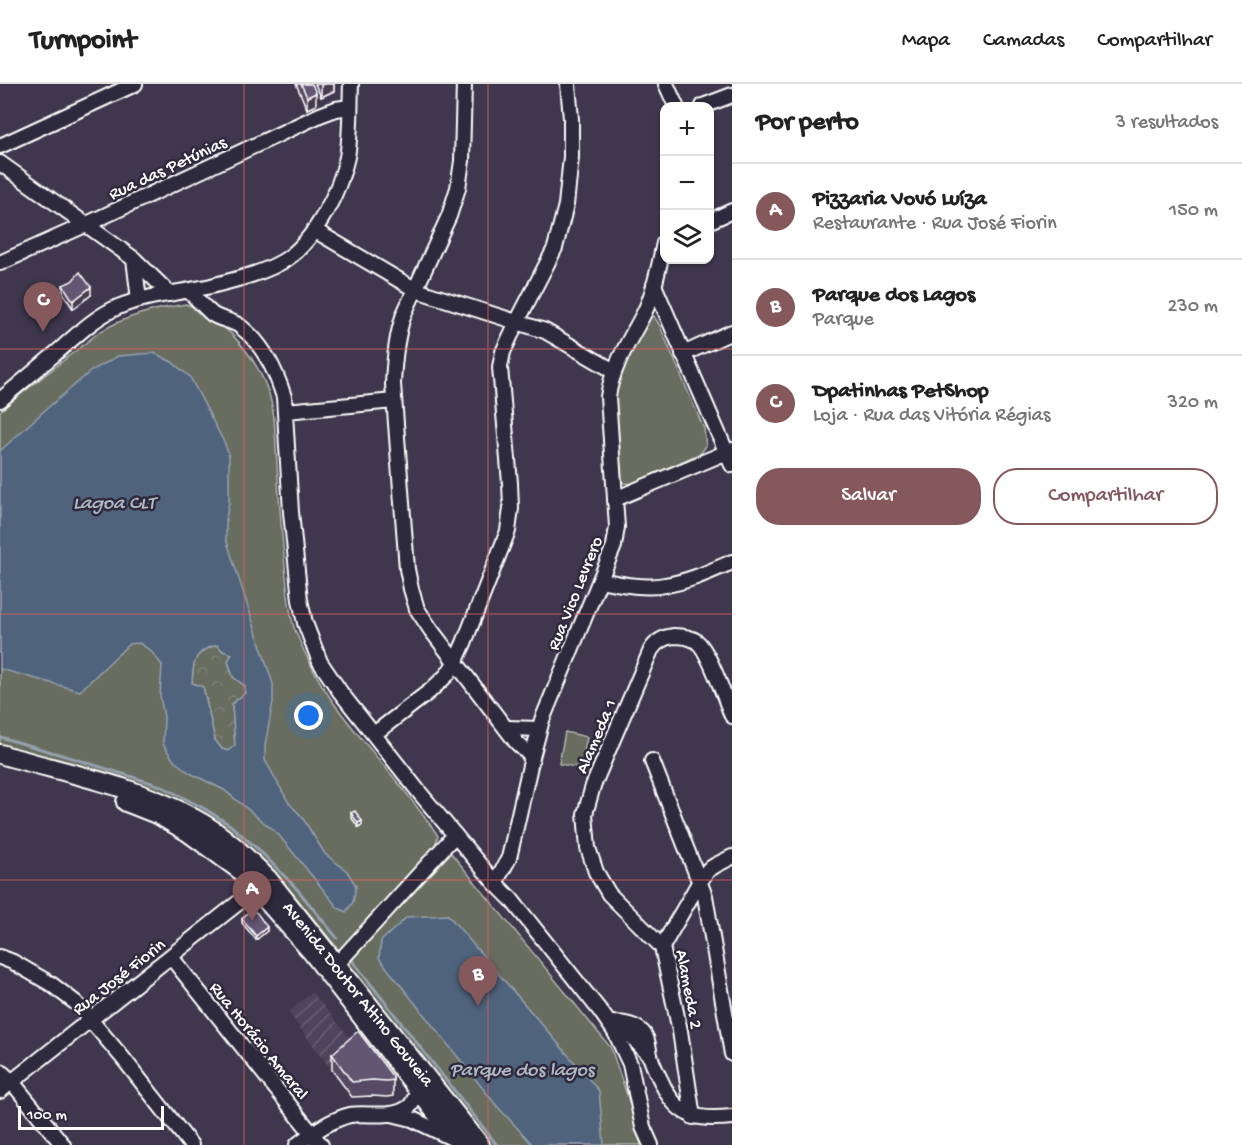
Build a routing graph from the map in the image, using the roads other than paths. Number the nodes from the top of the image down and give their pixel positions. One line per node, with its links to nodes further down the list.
1 (135, 84): 10 (street)
2 (351, 84): 9 (street)
3 (464, 84): 21 (street)
4 (568, 84): 26 (street)
5 (666, 84): 7 (street)
6 (732, 94): 8 (street)
7 (674, 102)
8 (713, 102)
9 (350, 106): 14 (street, Rua das Petúnias); 15 (street)
10 (0, 146)
11 (0, 163): 14 (street)
12 (732, 212): 13 (street)
13 (714, 219)
14 (85, 225): 16 (street); 18 (street, Rua das Petúnias)
15 (314, 230): 20 (street); 21 (street)
16 (134, 259): 23 (street); 24 (street)
17 (660, 260): 19 (street, Rua Vico Levrero)
18 (0, 263)
19 (654, 285): 28 (street); 29 (street, Rua Vico Levrero)
20 (212, 286): 22 (street); 25 (street)
21 (416, 290): 26 (street); 33 (street)
22 (189, 291): 23 (street); 25 (street)
23 (170, 294): 24 (street)
24 (139, 300): 30 (street)
25 (213, 315): 34 (street)
26 (517, 322): 29 (street); 40 (street)
27 (732, 332): 28 (street)
28 (683, 354): 35 (street)
29 (614, 371): 37 (street, Rua Vico Levrero)
30 (19, 384): 31 (street); 32 (street)
31 (0, 390)
32 (0, 400)
33 (394, 401): 34 (street); 40 (street)
34 (285, 411): 44 (street)
35 (729, 451): 36 (street); 37 (street)
36 (732, 465)
37 (615, 499): 39 (street, Rua Vico Levrero)
38 (732, 562): 39 (street)
39 (600, 580): 43 (street, Rua Vico Levrero)
40 (455, 663): 42 (street); 44 (street)
41 (732, 716): 54 (street, Alameda 1)
42 (506, 728): 43 (street); 46 (street)
43 (539, 729): 46 (street, Rua Vico Levrero)
44 (374, 734): 49 (street)
45 (0, 754): 52 (main road, Avenida Doutor Altino Gouveia)
46 (532, 757): 53 (street, Rua Vico Levrero)
47 (652, 761): 51 (street)
48 (0, 766): 52 (main road, Avenida Doutor Altino Gouveia)
49 (455, 835): 53 (street); 58 (street)
50 (732, 857): 51 (street, Alameda 2)
51 (700, 881): 54 (street, Alameda 2); 61 (street)
52 (262, 883): 55 (main road, Avenida Doutor Altino Gouveia); 57 (street, Rua José Fiorin); 58 (main road, Avenida Doutor Altino Gouveia)
53 (495, 883): 60 (street)
54 (662, 947): 67 (street, Alameda 2)
55 (312, 952): 58 (street); 64 (main road, Avenida Doutor Altino Gouveia)
56 (0, 957): 59 (street)
57 (171, 957): 59 (street, Rua José Fiorin); 69 (street, Rua Horácio Amaral)
58 (337, 964): 70 (main road, Avenida Doutor Altino Gouveia)
59 (91, 1019): 63 (street, Rua José Fiorin); 72 (street)
60 (612, 1027): 67 (street); 75 (street)
61 (732, 1054)
62 (0, 1071): 63 (street)
63 (12, 1082): 65 (street, Rua José Fiorin); 71 (street)
64 (418, 1090): 66 (street); 70 (main road, Avenida Doutor Altino Gouveia)
65 (0, 1091)
66 (392, 1114): 69 (street); 70 (street)
67 (693, 1117): 68 (street)
68 (732, 1117)
69 (312, 1133): 73 (street); 74 (street, Rua Horácio Amaral)
70 (467, 1140)
71 (63, 1145)
72 (191, 1145)
73 (297, 1145)
74 (321, 1145)
75 (651, 1145)

